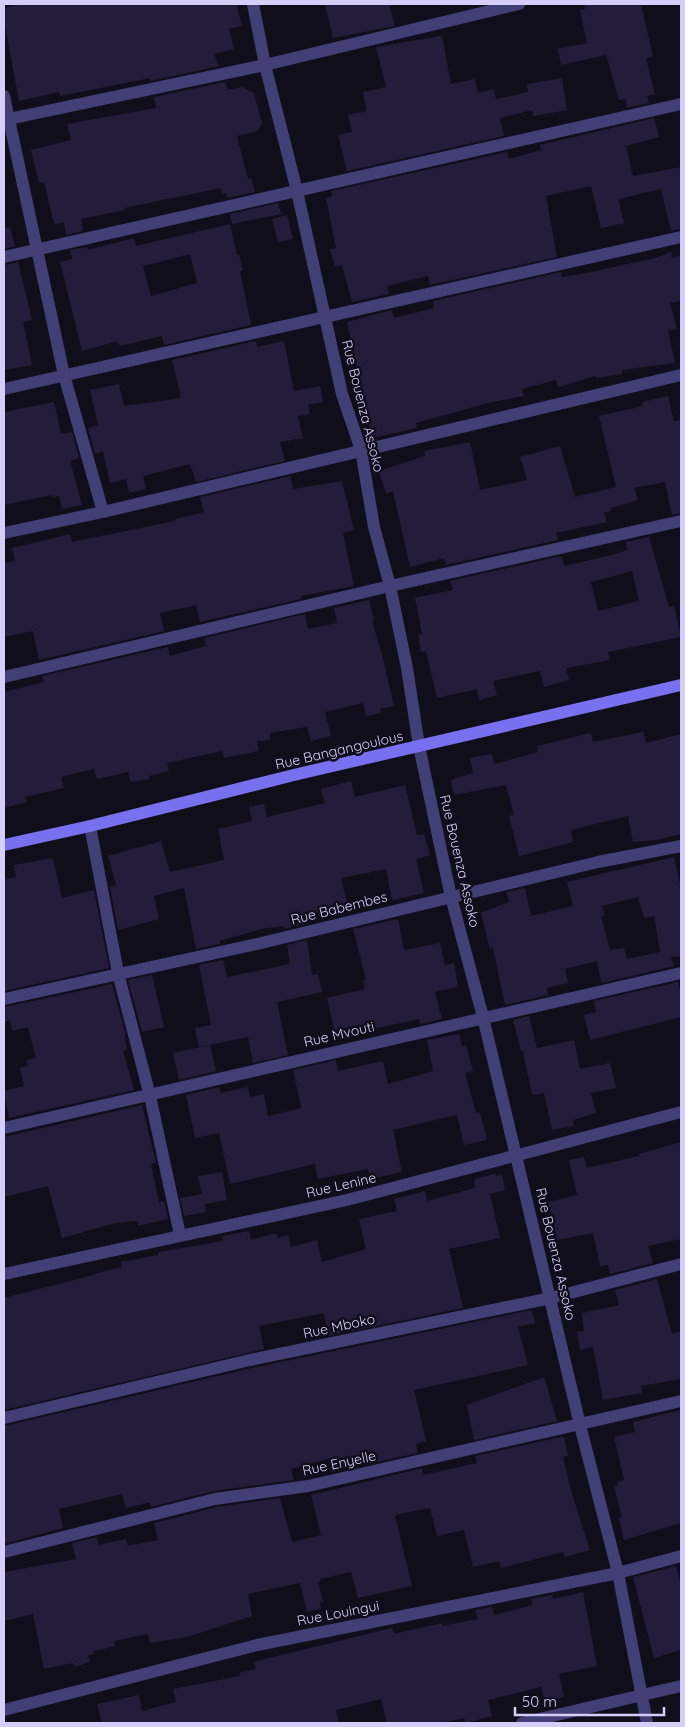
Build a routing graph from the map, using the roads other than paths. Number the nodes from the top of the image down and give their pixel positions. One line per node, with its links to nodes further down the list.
1 (253, 4): 3 (street, Rue Bouenza Assoko)
2 (519, 4): 3 (street)
3 (265, 65): 6 (street); 7 (street, Rue Bouenza Assoko)
4 (4, 96): 6 (street)
5 (681, 104): 7 (street)
6 (6, 120): 9 (street)
7 (297, 191): 9 (street); 11 (street, Rue Bouenza Assoko)
8 (681, 237): 11 (street)
9 (36, 250): 10 (street); 12 (street)
10 (4, 257)
11 (325, 316): 12 (street); 15 (street, Rue Bouenza Assoko)
12 (64, 375): 14 (street); 16 (street)
13 (681, 375): 15 (street)
14 (4, 389)
15 (361, 450): 16 (street); 19 (street, Rue Bouenza Assoko)
16 (104, 512): 18 (street)
17 (681, 521): 19 (street)
18 (4, 533)
19 (390, 586): 20 (street); 22 (street, Rue Bouenza Assoko)
20 (4, 677)
21 (681, 685): 22 (street, Rue Bangangoulous)
22 (419, 746): 23 (street, Rue Bangangoulous); 26 (street, Rue Bouenza Assoko)
23 (90, 826): 24 (street, Rue Bangangoulous); 27 (street)
24 (4, 845)
25 (681, 846): 26 (street, Rue Babembes)
26 (451, 897): 27 (street, Rue Babembes); 30 (street, Rue Bouenza Assoko)
27 (118, 973): 29 (street, Rue Babembes); 31 (street)
28 (681, 973): 30 (street, Rue Mvouti)
29 (4, 999)
30 (483, 1017): 31 (street, Rue Mvouti); 34 (street, Rue Bouenza Assoko)
31 (150, 1096): 33 (street, Rue Mvouti); 35 (street)
32 (681, 1112): 34 (street, Rue Lenine)
33 (4, 1128)
34 (517, 1156): 35 (street, Rue Lenine); 38 (street, Rue Bouenza Assoko)
35 (180, 1235): 37 (street, Rue Lenine)
36 (681, 1264): 38 (street, Rue Mboko)
37 (4, 1274)
38 (551, 1298): 40 (street, Rue Mboko); 41 (street, Rue Bouenza Assoko)
39 (681, 1401): 41 (street, Rue Enyelle)
40 (4, 1418)
41 (580, 1425): 42 (street, Rue Enyelle); 44 (street, Rue Bouenza Assoko)
42 (4, 1552)
43 (681, 1556): 44 (street, Rue Louingui)
44 (618, 1573): 46 (street, Rue Bouenza Assoko); 47 (street, Rue Louingui)
45 (681, 1686): 46 (street)
46 (641, 1696): 48 (street); 49 (street, Rue Bouenza Assoko)
47 (4, 1710)
48 (522, 1723)
49 (647, 1723)

